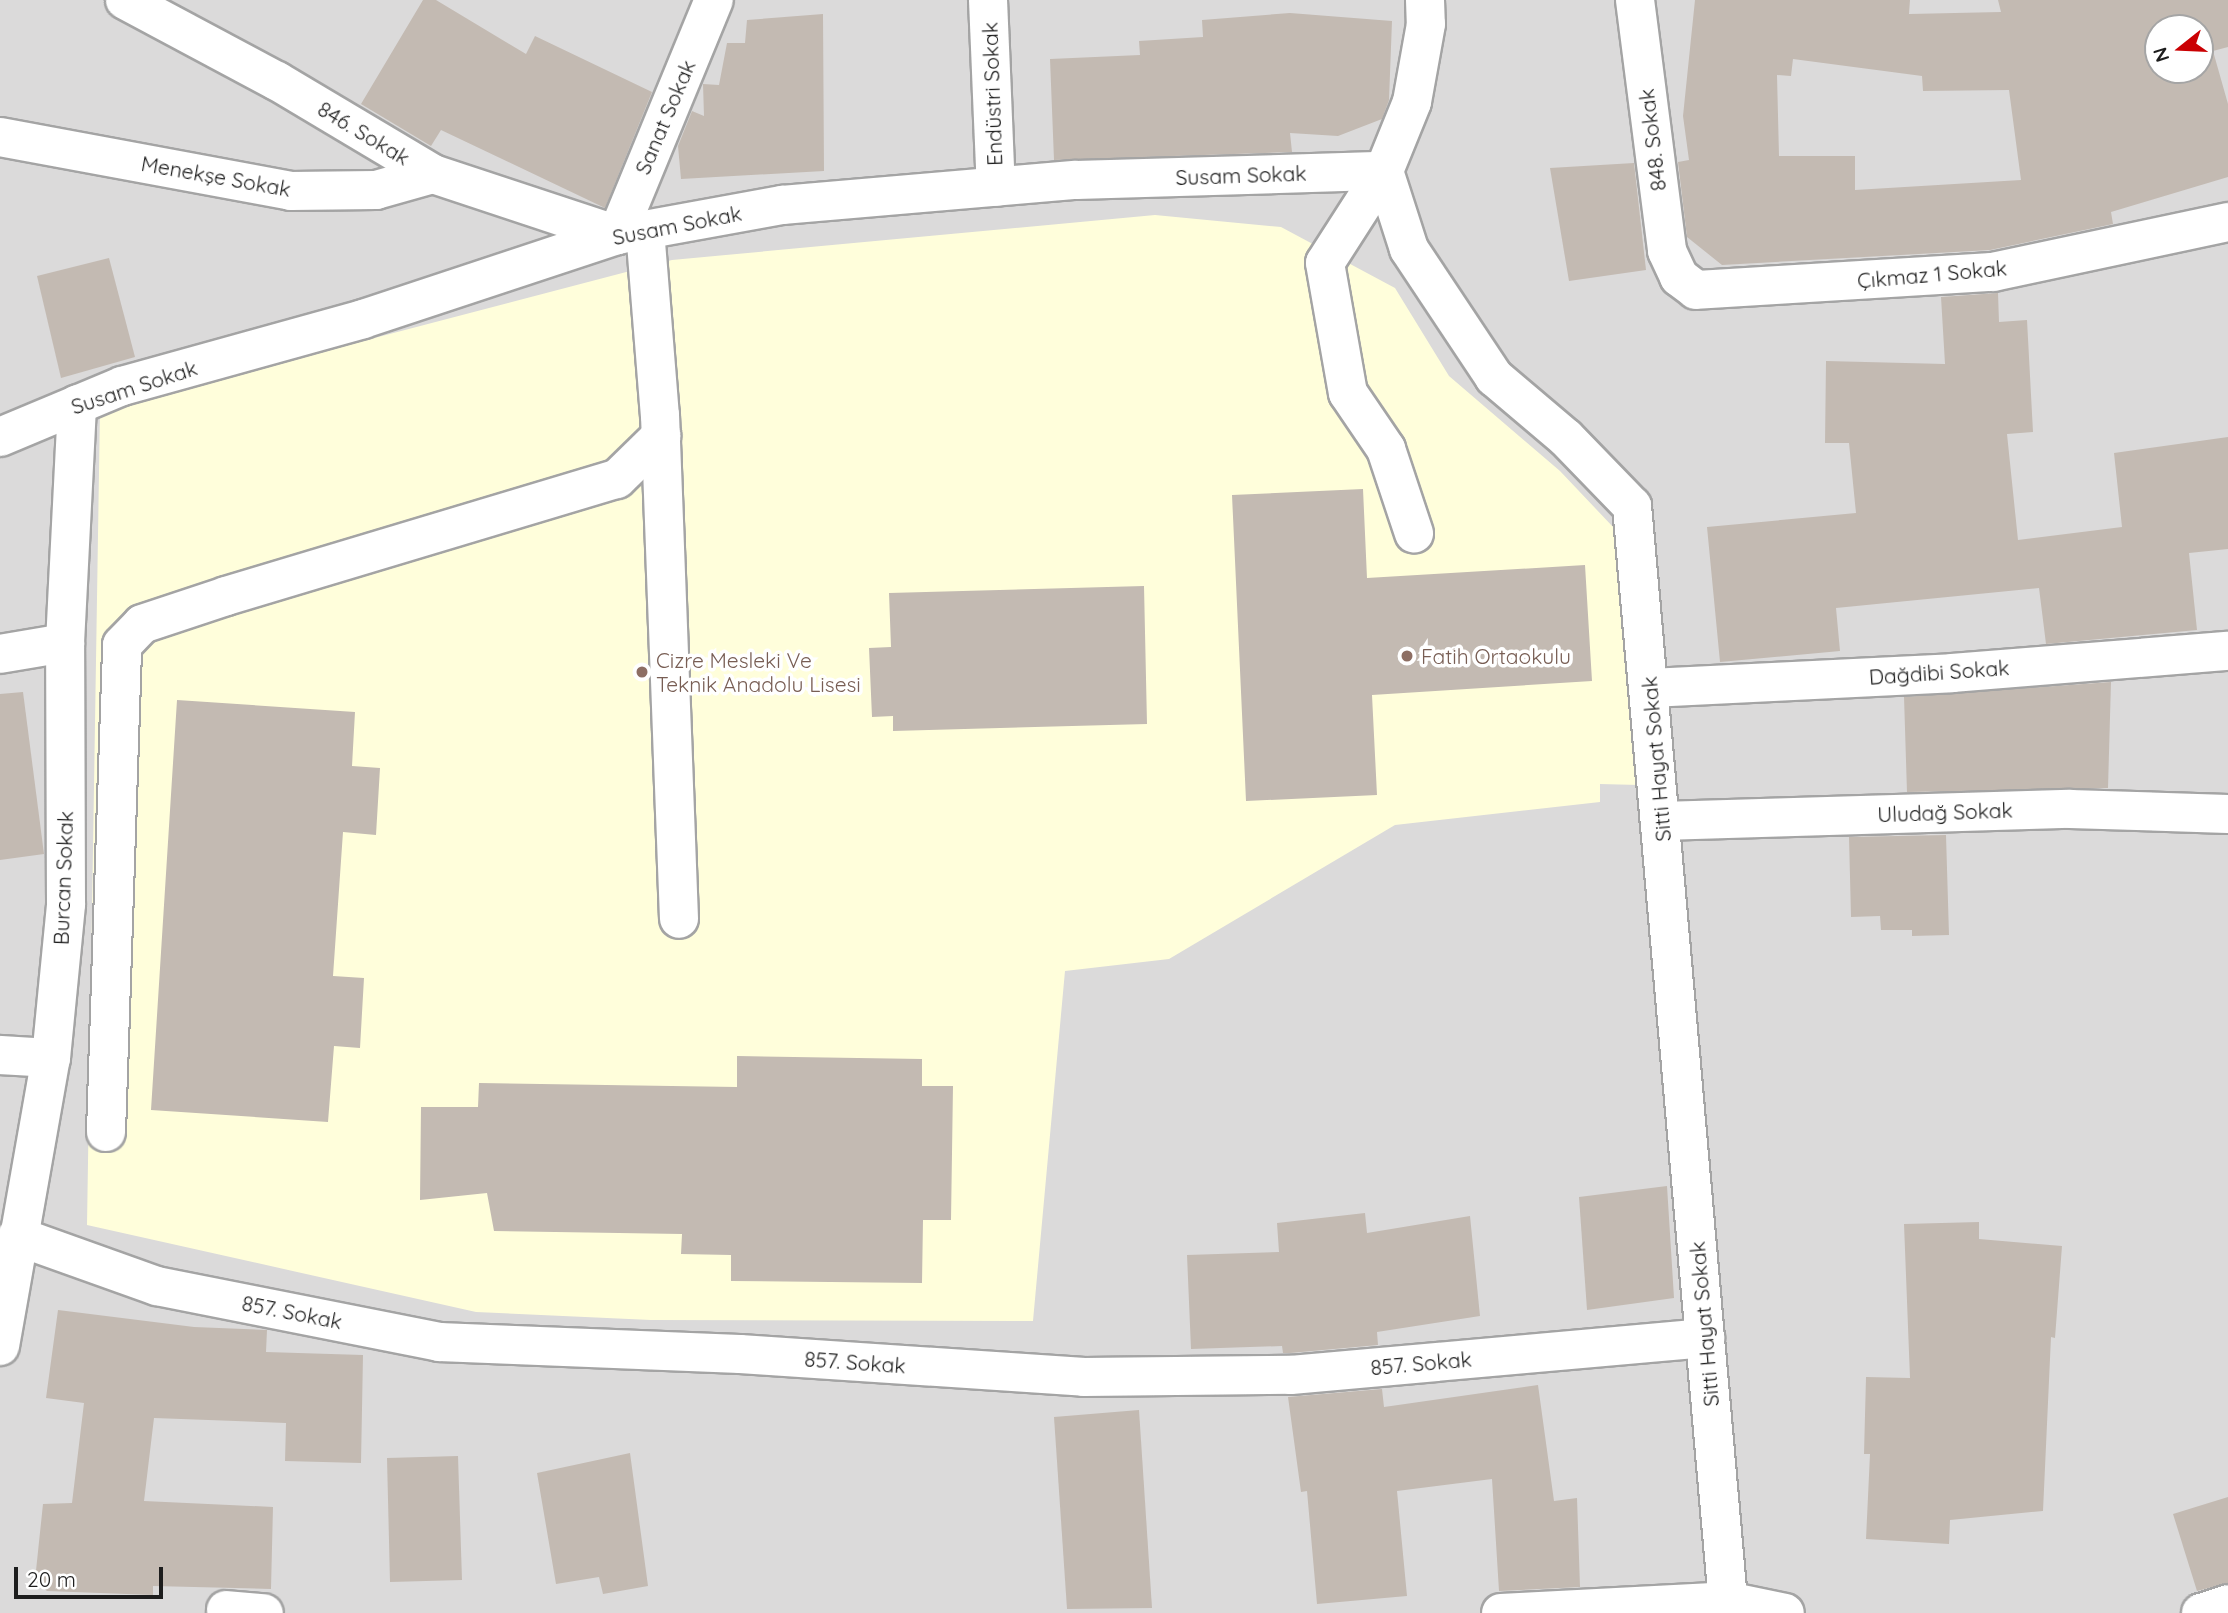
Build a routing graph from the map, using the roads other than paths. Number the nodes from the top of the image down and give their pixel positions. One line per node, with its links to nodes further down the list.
1 (125, 0): 8 (street, 846. Sokak)
2 (714, 0): 11 (street, Sanat Sokak)
3 (988, 0): 9 (street, Endüstri Sokak)
4 (1425, 0): 7 (street)
5 (1635, 0): 12 (street, 848. Sokak)
6 (0, 137): 8 (street, Menekşe Sokak)
7 (1384, 171): 9 (street, Susam Sokak); 16 (street); 20 (street, Sitti Hayat Sokak)
8 (433, 174): 11 (street, 846. Sokak)
9 (996, 187): 11 (street, Susam Sokak)
10 (2228, 222): 12 (street, Çıkmaz 1 Sokak)
11 (631, 232): 13 (street, Susam Sokak); 14 (street)
12 (1679, 277)
13 (77, 404): 15 (street, Susam Sokak); 17 (street, Burcan Sokak)
14 (661, 436): 23 (street); 26 (street)
15 (0, 437)
16 (1413, 533)
17 (65, 643): 19 (street); 25 (street, Burcan Sokak)
18 (2228, 651): 20 (street, Dağdibi Sokak)
19 (0, 654)
20 (1650, 688): 22 (street, Sitti Hayat Sokak)
21 (2228, 814): 22 (street, Uludağ Sokak)
22 (1661, 821): 28 (street, Sitti Hayat Sokak)
23 (679, 919)
24 (0, 1055): 25 (street)
25 (51, 1058): 27 (street, Burcan Sokak)
26 (106, 1132)
27 (17, 1236): 28 (street, 857. Sokak); 29 (street, Burcan Sokak)
28 (1705, 1338): 31 (street, Sitti Hayat Sokak)
29 (0, 1346)
30 (2228, 1604): 36 (street)
31 (1728, 1607): 34 (street); 35 (street)
32 (226, 1610): 33 (street)
33 (264, 1613)
34 (1501, 1613)
35 (1785, 1613)
36 (2202, 1613)

